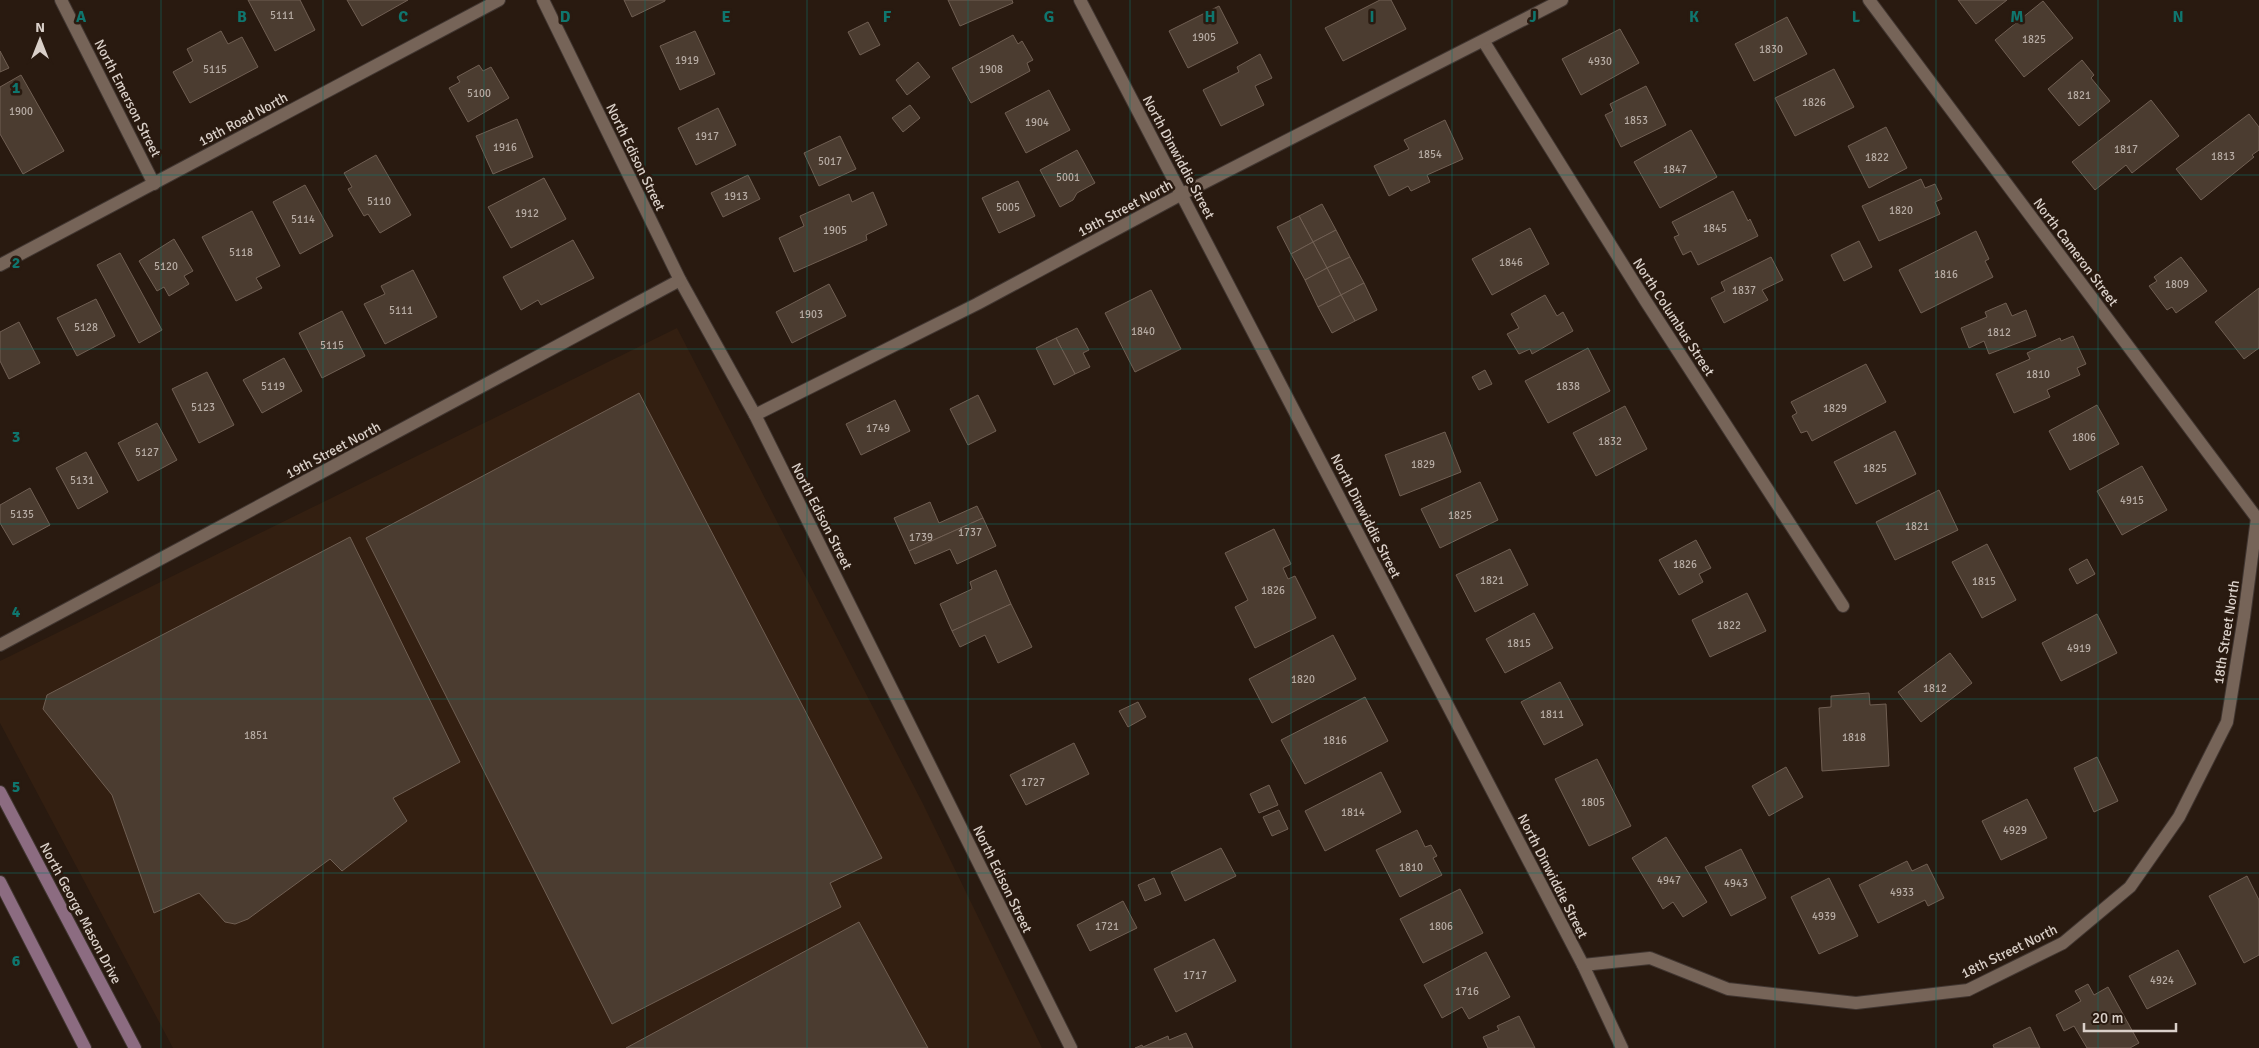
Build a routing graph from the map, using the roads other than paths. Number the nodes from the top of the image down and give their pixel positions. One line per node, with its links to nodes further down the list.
1 (61, 0): 8 (street, North Emerson Street)
2 (499, 0): 8 (street, 19th Road North)
3 (542, 0): 11 (street, North Edison Street)
4 (1080, 0): 9 (street, North Dinwiddie Street)
5 (1562, 0): 7 (street, 19th Street North)
6 (1869, 0): 13 (street, North Cameron Street)
7 (1484, 42): 9 (street, 19th Street North); 14 (street, North Columbus Street)
8 (154, 184): 10 (street, 19th Road North)
9 (1182, 194): 12 (street, 19th Street North); 18 (street, North Dinwiddie Street)
10 (0, 265)
11 (680, 280): 12 (street, North Edison Street); 15 (street, 19th Street North)
12 (755, 416): 21 (street, North Edison Street)
13 (2258, 520): 18 (street, 18th Street North)
14 (1843, 606)
15 (0, 645)
16 (0, 792): 20 (main road, North George Mason Drive)
17 (0, 882): 19 (main road)
18 (1582, 965): 22 (street, North Dinwiddie Street)
19 (85, 1048)
20 (135, 1048)
21 (1071, 1048)
22 (1622, 1048)

